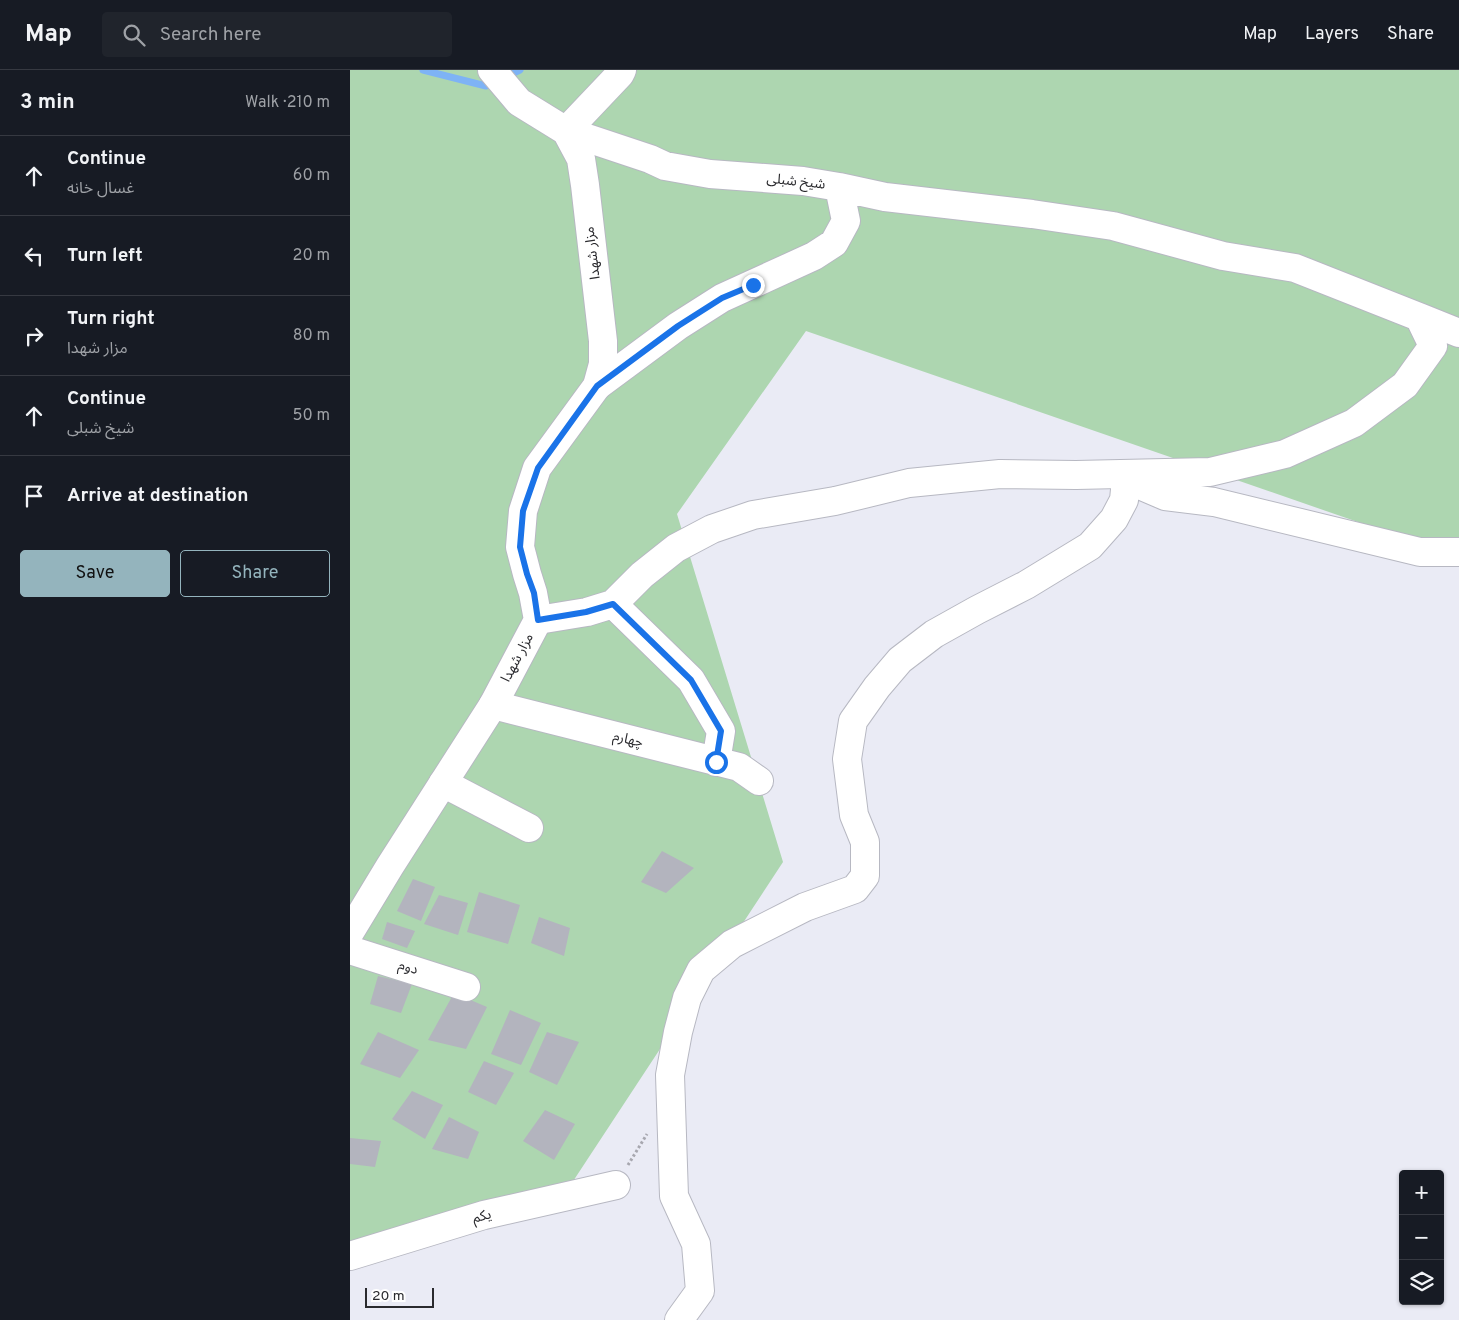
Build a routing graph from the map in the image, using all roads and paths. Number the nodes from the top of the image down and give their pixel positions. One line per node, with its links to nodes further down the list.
1 (492, 70): 3 (street, شیخ شبلی)
2 (622, 70): 3 (street)
3 (566, 131): 4 (street, شیخ شبلی); 7 (street, مزار شهدا)
4 (839, 187): 5 (street); 7 (street, شیخ شبلی)
5 (1419, 317): 6 (street); 8 (street)
6 (1459, 334)
7 (597, 386): 11 (street, مزار شهدا)
8 (1120, 477): 9 (street); 10 (street); 20 (street)
9 (1459, 552)
10 (613, 604): 11 (street); 13 (street)
11 (538, 620): 12 (street, مزار شهدا)
12 (493, 705): 13 (street, چهارم); 15 (street, مزار شهدا)
13 (716, 762): 14 (street, چهارم)
14 (759, 781)
15 (443, 783): 16 (street); 17 (street, مزار شهدا)
16 (529, 828)
17 (350, 932)
18 (350, 950): 19 (street, دوم)
19 (466, 986)
20 (670, 1098): 21 (path); 23 (street)
21 (616, 1185): 22 (street, یکم)
22 (350, 1256)
23 (679, 1320)

